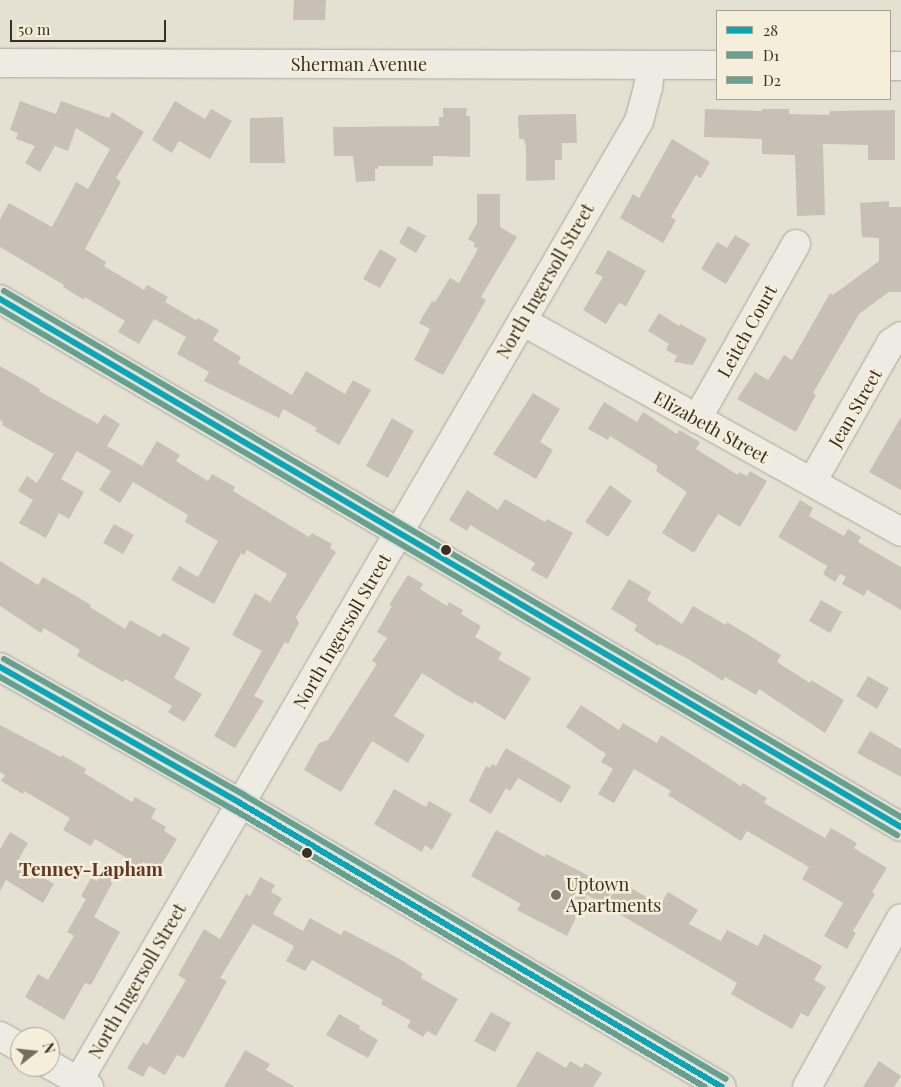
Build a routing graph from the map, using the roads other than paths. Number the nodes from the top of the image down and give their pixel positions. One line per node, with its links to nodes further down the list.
1 (0, 63): 2 (street, Sherman Avenue)
2 (651, 65): 3 (street, Sherman Avenue); 6 (street, North Ingersoll Street)
3 (716, 65)
4 (796, 244): 8 (street, Leitch Court)
5 (0, 298): 10 (main road)
6 (522, 321): 8 (street, Elizabeth Street); 10 (street, North Ingersoll Street)
7 (901, 336): 9 (street, Jean Street)
8 (697, 419): 9 (street, Elizabeth Street)
9 (812, 482): 11 (street, Elizabeth Street)
10 (400, 531): 13 (street, North Ingersoll Street); 14 (main road)
11 (901, 532)
12 (0, 667): 13 (main road)
13 (240, 803): 17 (street, North Ingersoll Street); 18 (main road)
14 (901, 827)
15 (901, 918): 19 (street)
16 (60, 1071): 17 (street)
17 (81, 1085)
18 (722, 1087)
19 (807, 1087)

